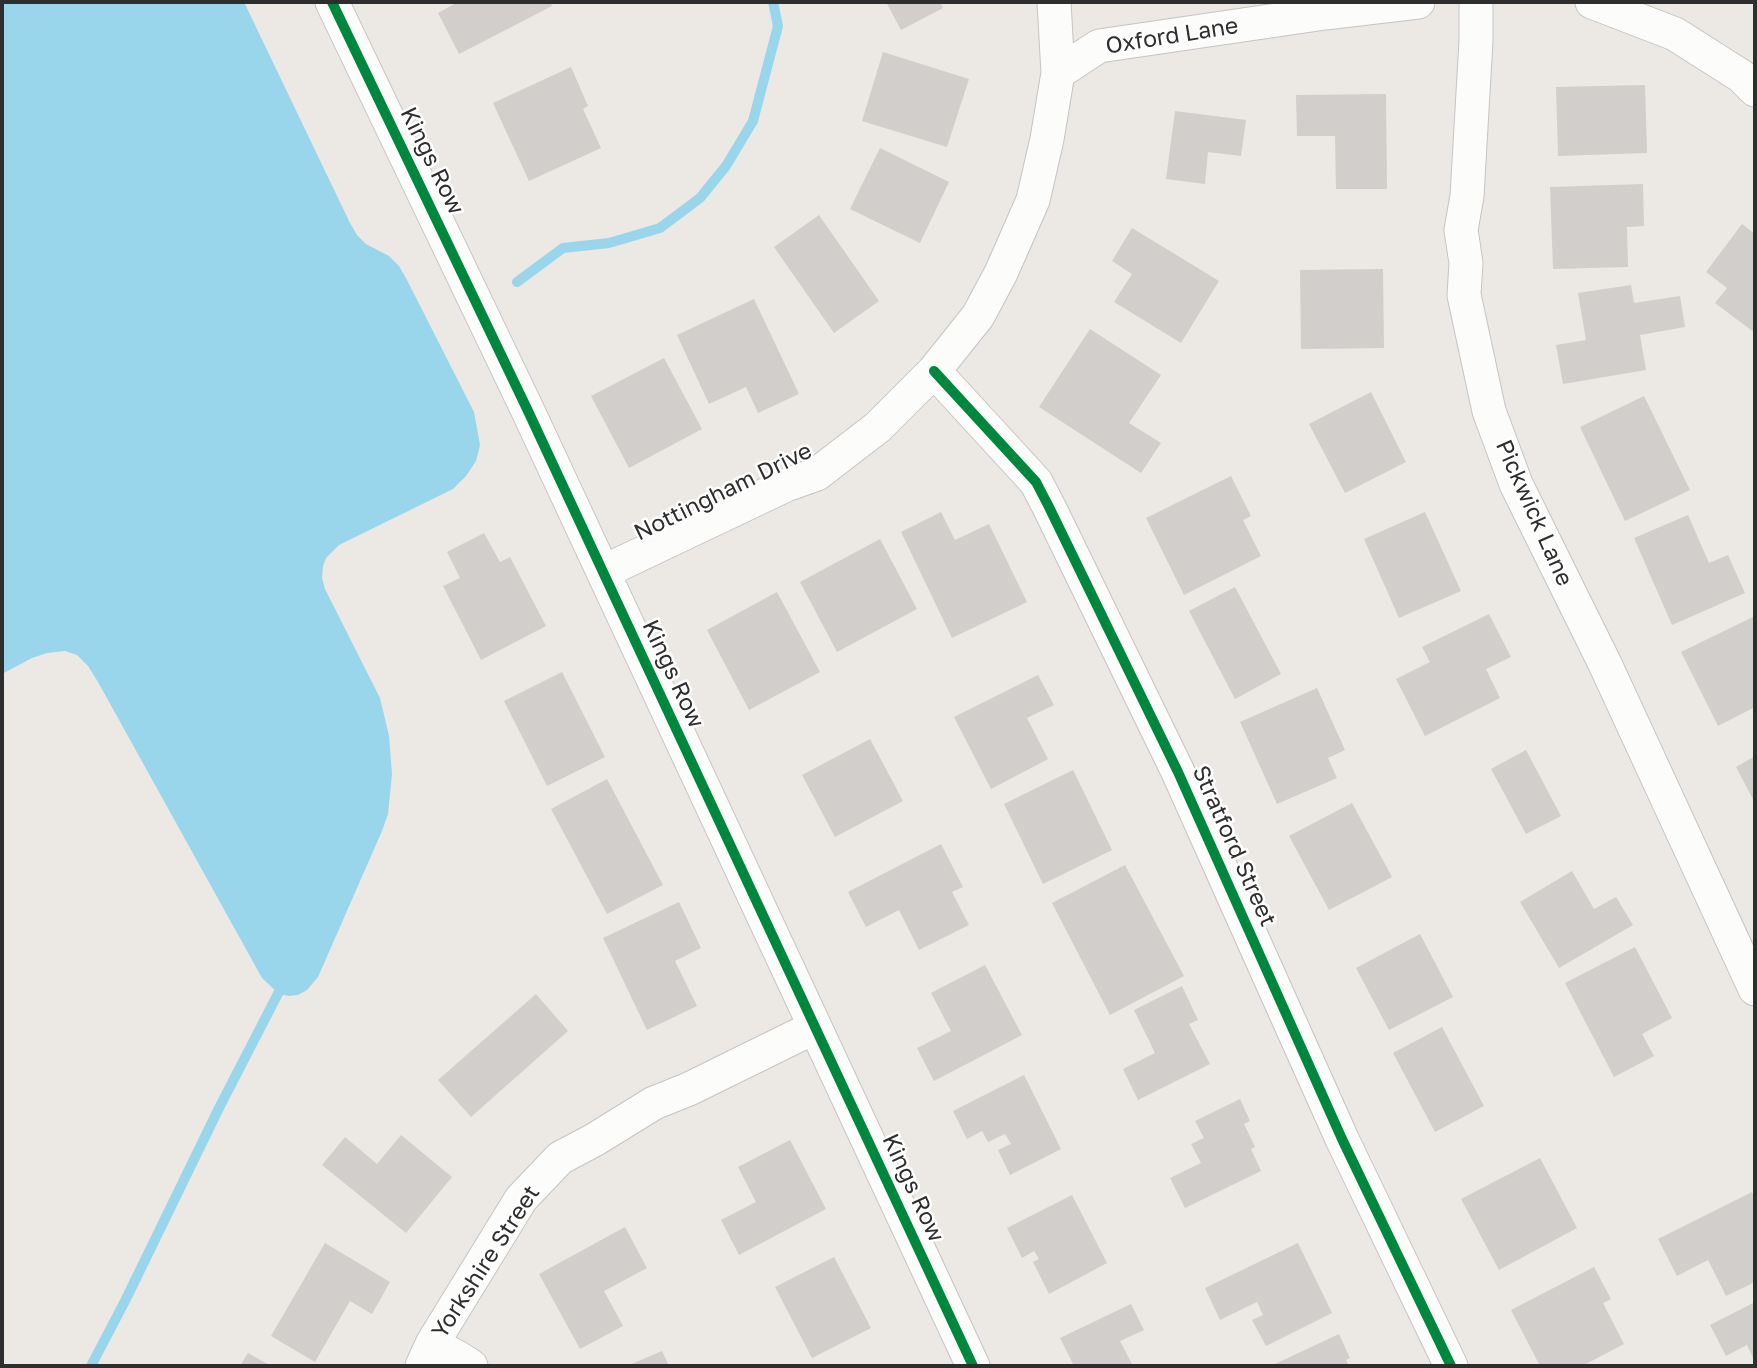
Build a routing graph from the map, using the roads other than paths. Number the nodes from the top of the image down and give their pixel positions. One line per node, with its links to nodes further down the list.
1 (332, 2): 9 (street, Kings Row)
2 (1054, 2): 6 (street, Nottingham Drive)
3 (1418, 2): 6 (street, Oxford Lane)
4 (1476, 2): 10 (street, Pickwick Lane)
5 (1592, 2): 7 (street)
6 (1058, 73): 8 (street, Nottingham Drive)
7 (1755, 90)
8 (934, 371): 9 (street, Nottingham Drive); 15 (street, Stratford Street)
9 (603, 572): 11 (street, Kings Row)
10 (1755, 989)
11 (815, 1027): 12 (street, Yorkshire Street); 14 (street, Kings Row)
12 (427, 1355): 13 (street)
13 (471, 1366)
14 (973, 1366)
15 (1451, 1366)

